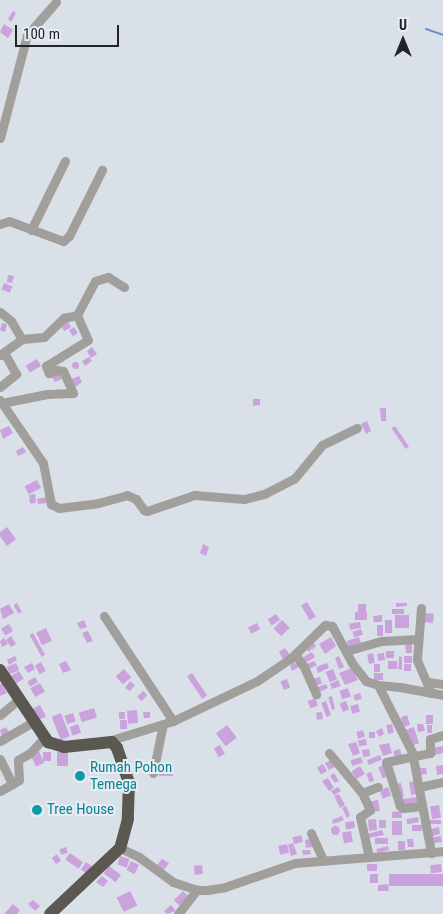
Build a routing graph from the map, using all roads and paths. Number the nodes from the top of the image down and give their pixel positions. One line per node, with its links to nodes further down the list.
1 (56, 2): 2 (street)
2 (0, 138)
3 (65, 161): 6 (street)
4 (102, 170): 6 (street)
5 (0, 224): 6 (street)
6 (31, 230)
7 (124, 286): 9 (street)
8 (0, 312): 10 (street)
9 (77, 315): 10 (street); 13 (street)
10 (22, 340): 11 (street)
11 (2, 354): 12 (street)
12 (0, 386)
13 (1, 401): 14 (street)
14 (357, 428)
15 (421, 608): 17 (street)
16 (104, 616): 29 (street)
17 (418, 639): 18 (street); 21 (street)
18 (346, 651): 19 (street); 23 (street)
19 (295, 654): 25 (street); 29 (street)
20 (0, 670): 27 (highway)
21 (428, 682): 22 (street); 24 (street)
22 (443, 684)
23 (378, 685): 24 (street); 37 (street)
24 (431, 693): 26 (street)
25 (316, 694)
26 (443, 695)
27 (19, 699): 28 (street); 30 (highway)
28 (0, 715)
29 (173, 721): 31 (street)
30 (33, 722): 33 (highway); 34 (street)
31 (164, 724): 35 (street); 39 (street)
32 (443, 735): 37 (street)
33 (44, 738): 35 (highway); 41 (street)
34 (0, 741)
35 (107, 741): 48 (highway)
36 (329, 753): 45 (street)
37 (413, 756): 43 (street); 46 (street)
38 (0, 760): 41 (street)
39 (153, 773)
40 (443, 782): 43 (street)
41 (12, 784): 44 (street)
42 (378, 787): 45 (street)
43 (419, 788): 46 (street)
44 (0, 791)
45 (362, 793): 51 (street)
46 (422, 806): 50 (street)
47 (311, 833): 52 (street)
48 (120, 848): 53 (street); 54 (highway)
49 (443, 851): 50 (street)
50 (432, 854): 51 (street)
51 (369, 857): 52 (street)
52 (323, 860): 53 (street)
53 (197, 890): 55 (street)
54 (50, 914)
55 (178, 914)

